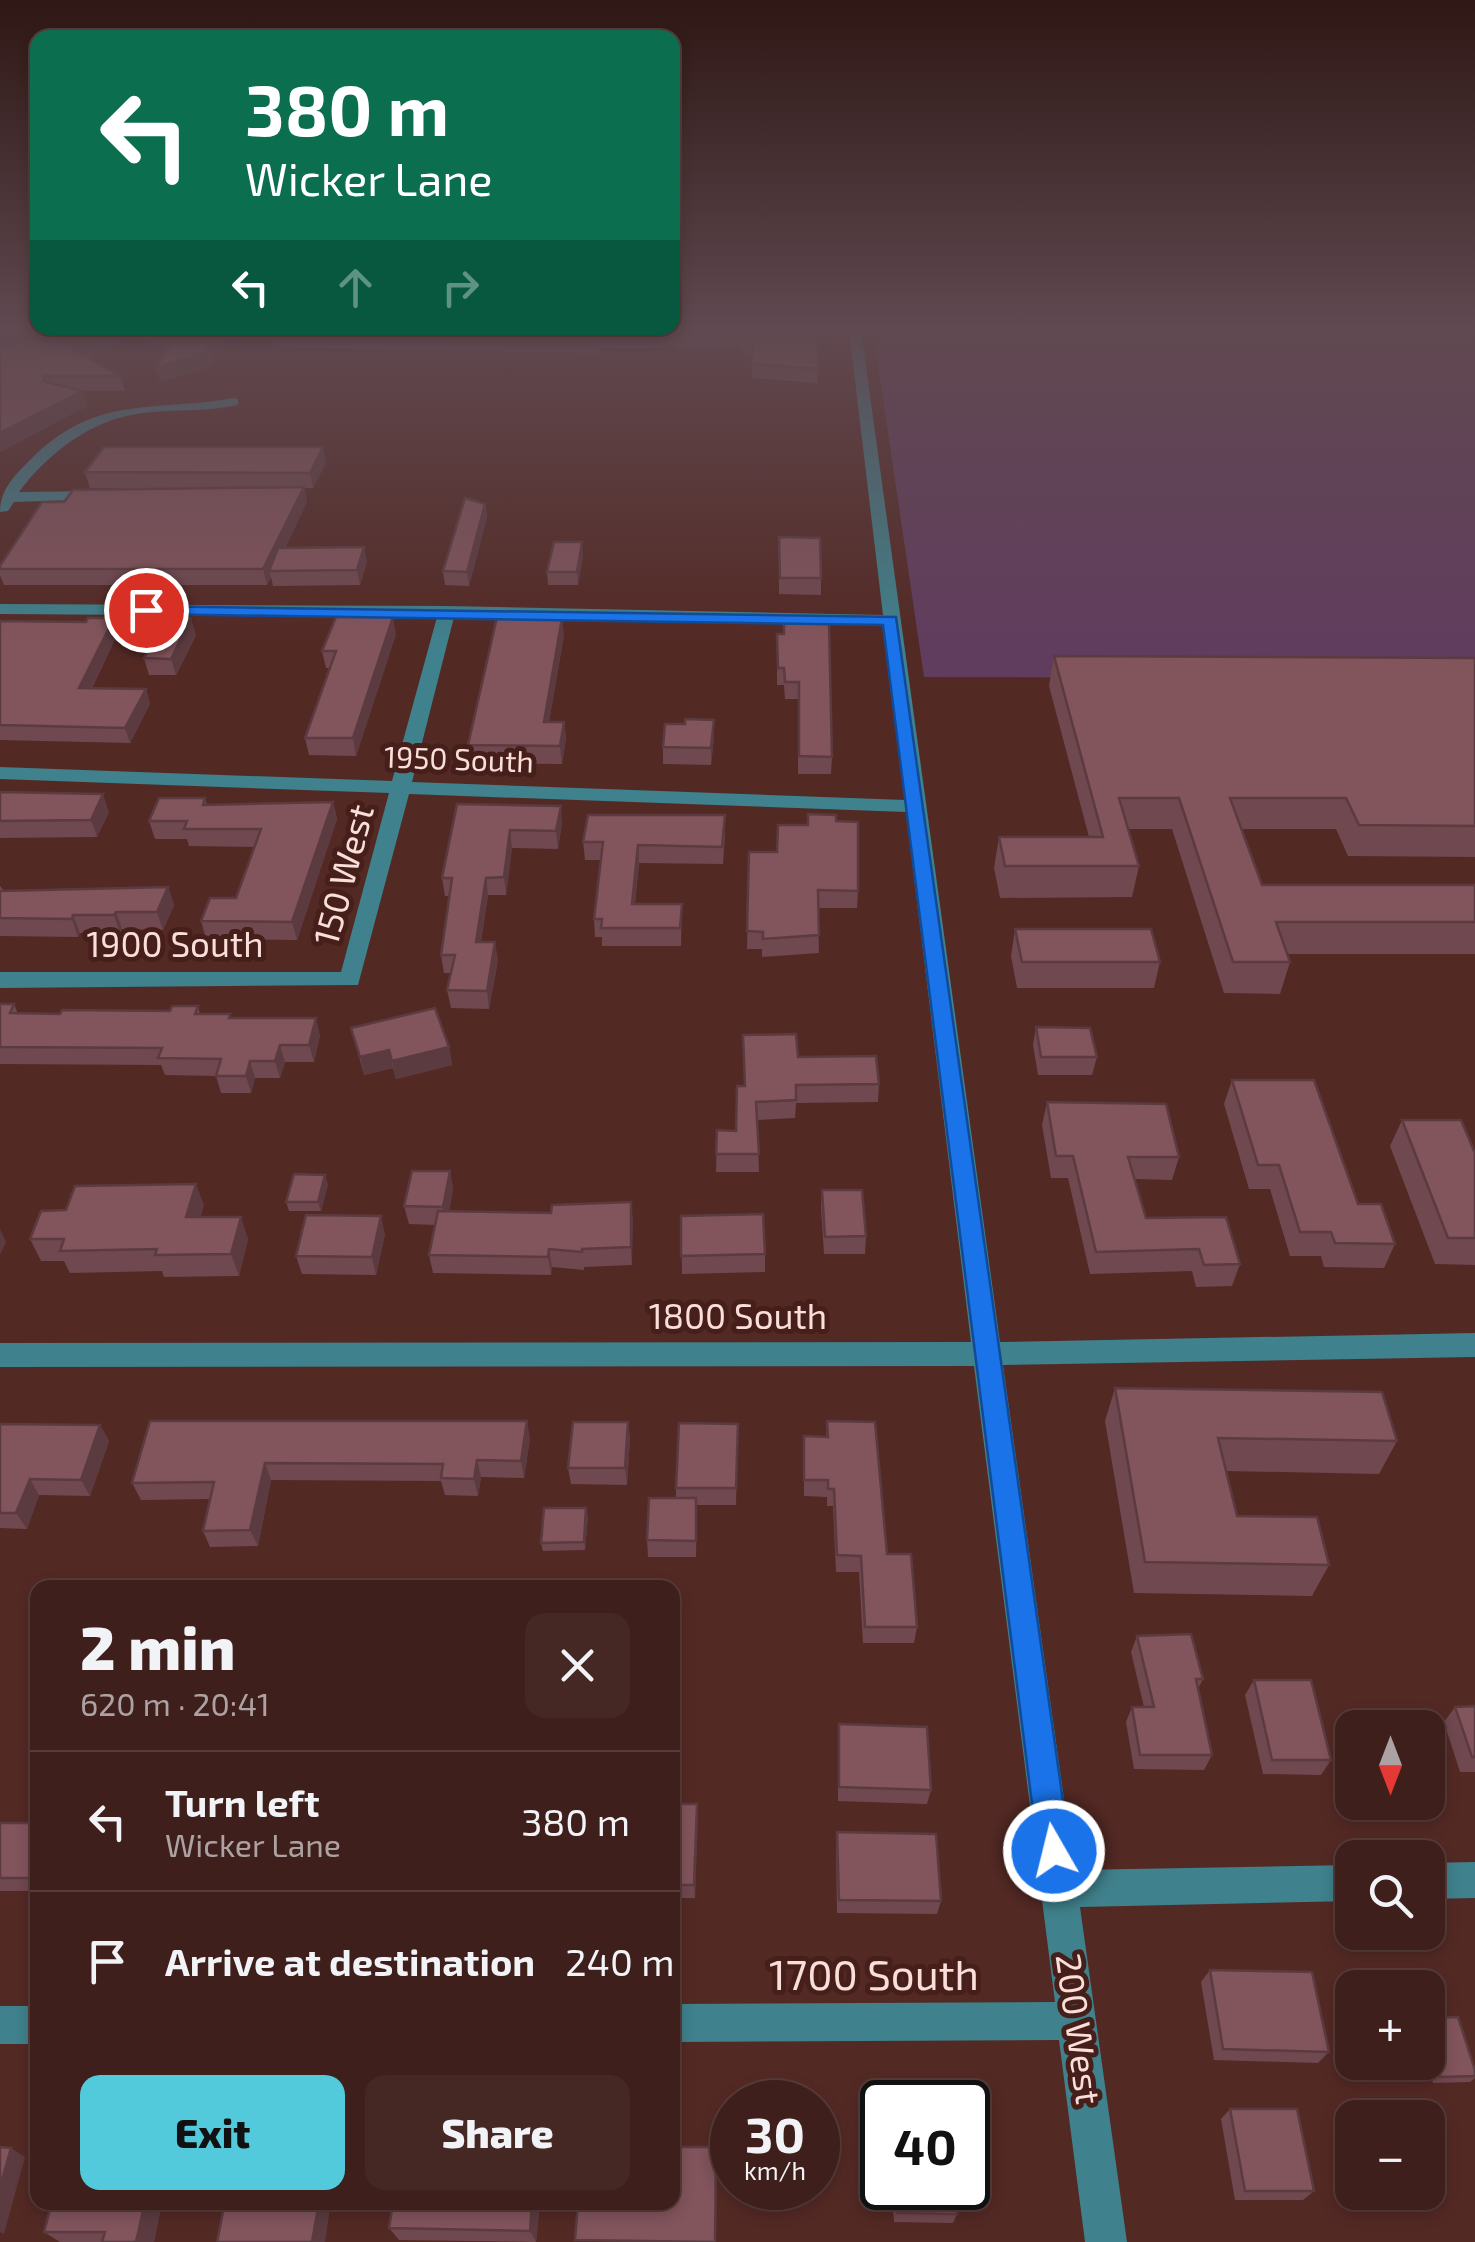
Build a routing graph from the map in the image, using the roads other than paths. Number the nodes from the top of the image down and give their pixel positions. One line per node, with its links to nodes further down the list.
1 (81, 435): 4 (street)
2 (867, 435): 7 (street, 200 West)
3 (109, 496): 4 (street)
4 (4, 505)
5 (0, 610): 6 (street)
6 (447, 611): 7 (street); 9 (street, 150 West)
7 (891, 620): 10 (street, 200 West)
8 (0, 774): 9 (street, 1950 South)
9 (400, 788): 10 (street, 1950 South); 12 (street, 150 West)
10 (915, 806): 14 (street, 200 West)
11 (0, 980): 12 (street, 1900 South)
12 (350, 980)
13 (1475, 1346): 14 (street, 1800 South)
14 (988, 1354): 15 (street, 1800 South); 19 (street, 200 West)
15 (0, 1355)
16 (1475, 1880): 17 (street)
17 (1445, 1881)
18 (1335, 1883): 19 (street)
19 (1059, 1889): 20 (street, 200 West)
20 (1077, 2021): 21 (street, 1700 South); 24 (street, 200 West)
21 (680, 2023)
22 (0, 2025): 23 (street)
23 (30, 2025)
24 (1106, 2242)

